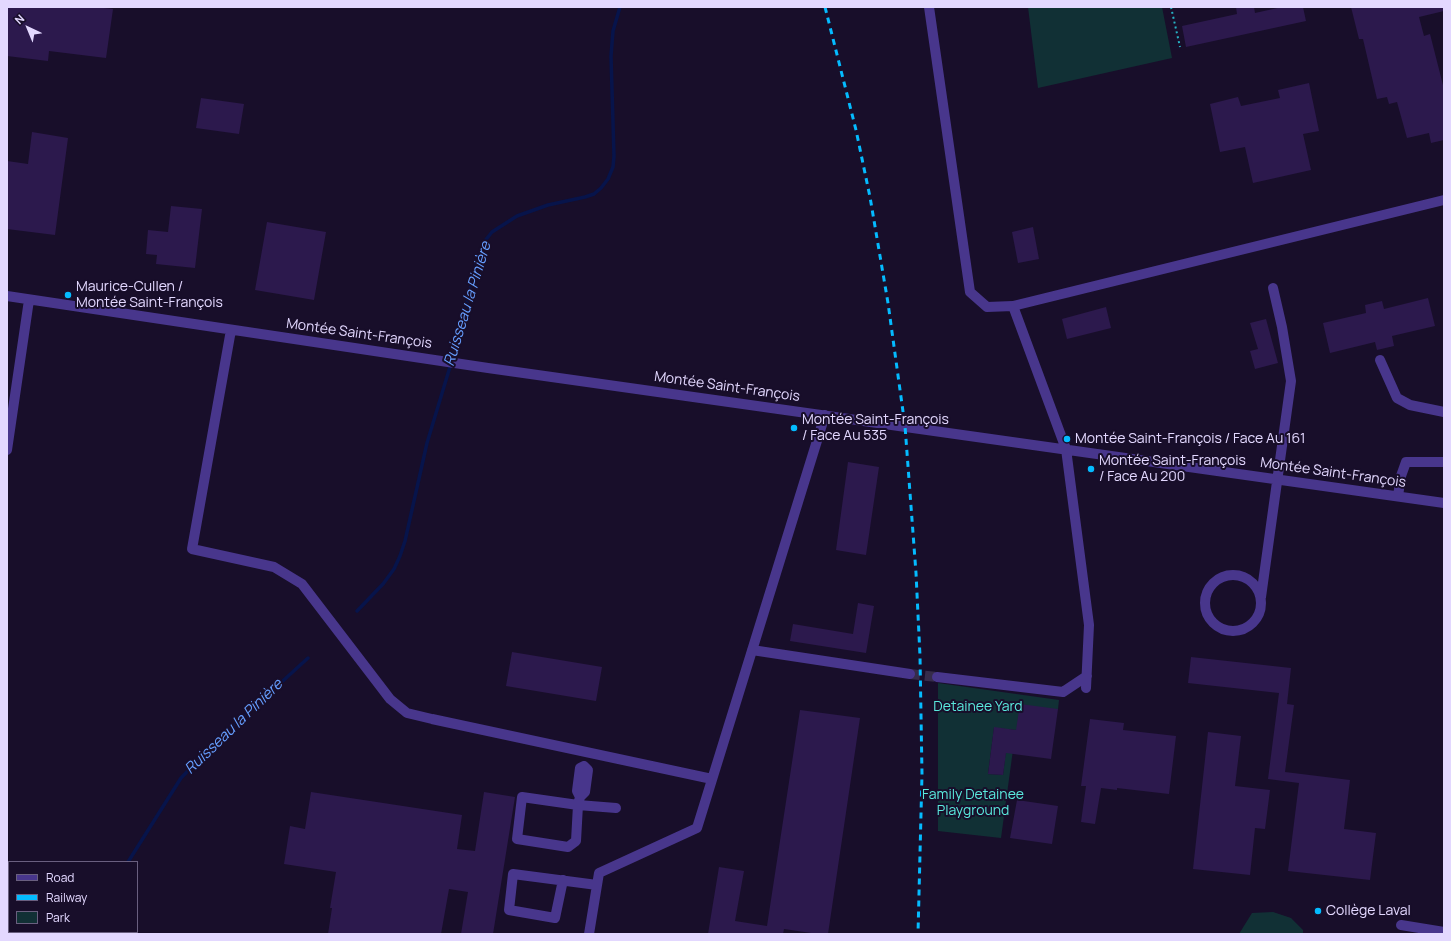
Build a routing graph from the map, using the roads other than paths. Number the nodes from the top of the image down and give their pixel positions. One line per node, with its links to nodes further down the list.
1 (929, 7): 6 (street)
2 (1444, 200): 6 (street)
3 (1273, 288): 15 (street)
4 (7, 296): 5 (street, Montée Saint-François)
5 (29, 300): 7 (street, Montée Saint-François); 11 (street)
6 (1013, 306): 12 (street)
7 (231, 330): 10 (street, Montée Saint-François); 24 (street)
8 (1380, 360): 9 (street)
9 (1444, 412)
10 (825, 415): 12 (street, Montée Saint-François); 19 (street)
11 (9, 423): 13 (street)
12 (1066, 449): 15 (street, Montée Saint-François); 21 (street)
13 (7, 450)
14 (1444, 462): 16 (street)
15 (1277, 479): 16 (street, Montée Saint-François); 18 (street)
16 (1398, 496): 17 (street, Montée Saint-François)
17 (1444, 503)
18 (1261, 597): 18 (street)
19 (752, 650): 20 (street); 25 (street)
20 (910, 674)
21 (1087, 676): 22 (street); 23 (street)
22 (937, 677)
23 (1086, 688)
24 (587, 752): 25 (street); 26 (street)
25 (712, 779): 29 (street)
26 (579, 801): 26 (street); 27 (street)
27 (616, 808)
28 (563, 880): 28 (street); 29 (street)
29 (597, 885): 32 (street)
30 (1401, 925): 31 (street)
31 (1444, 932)
32 (589, 934)

